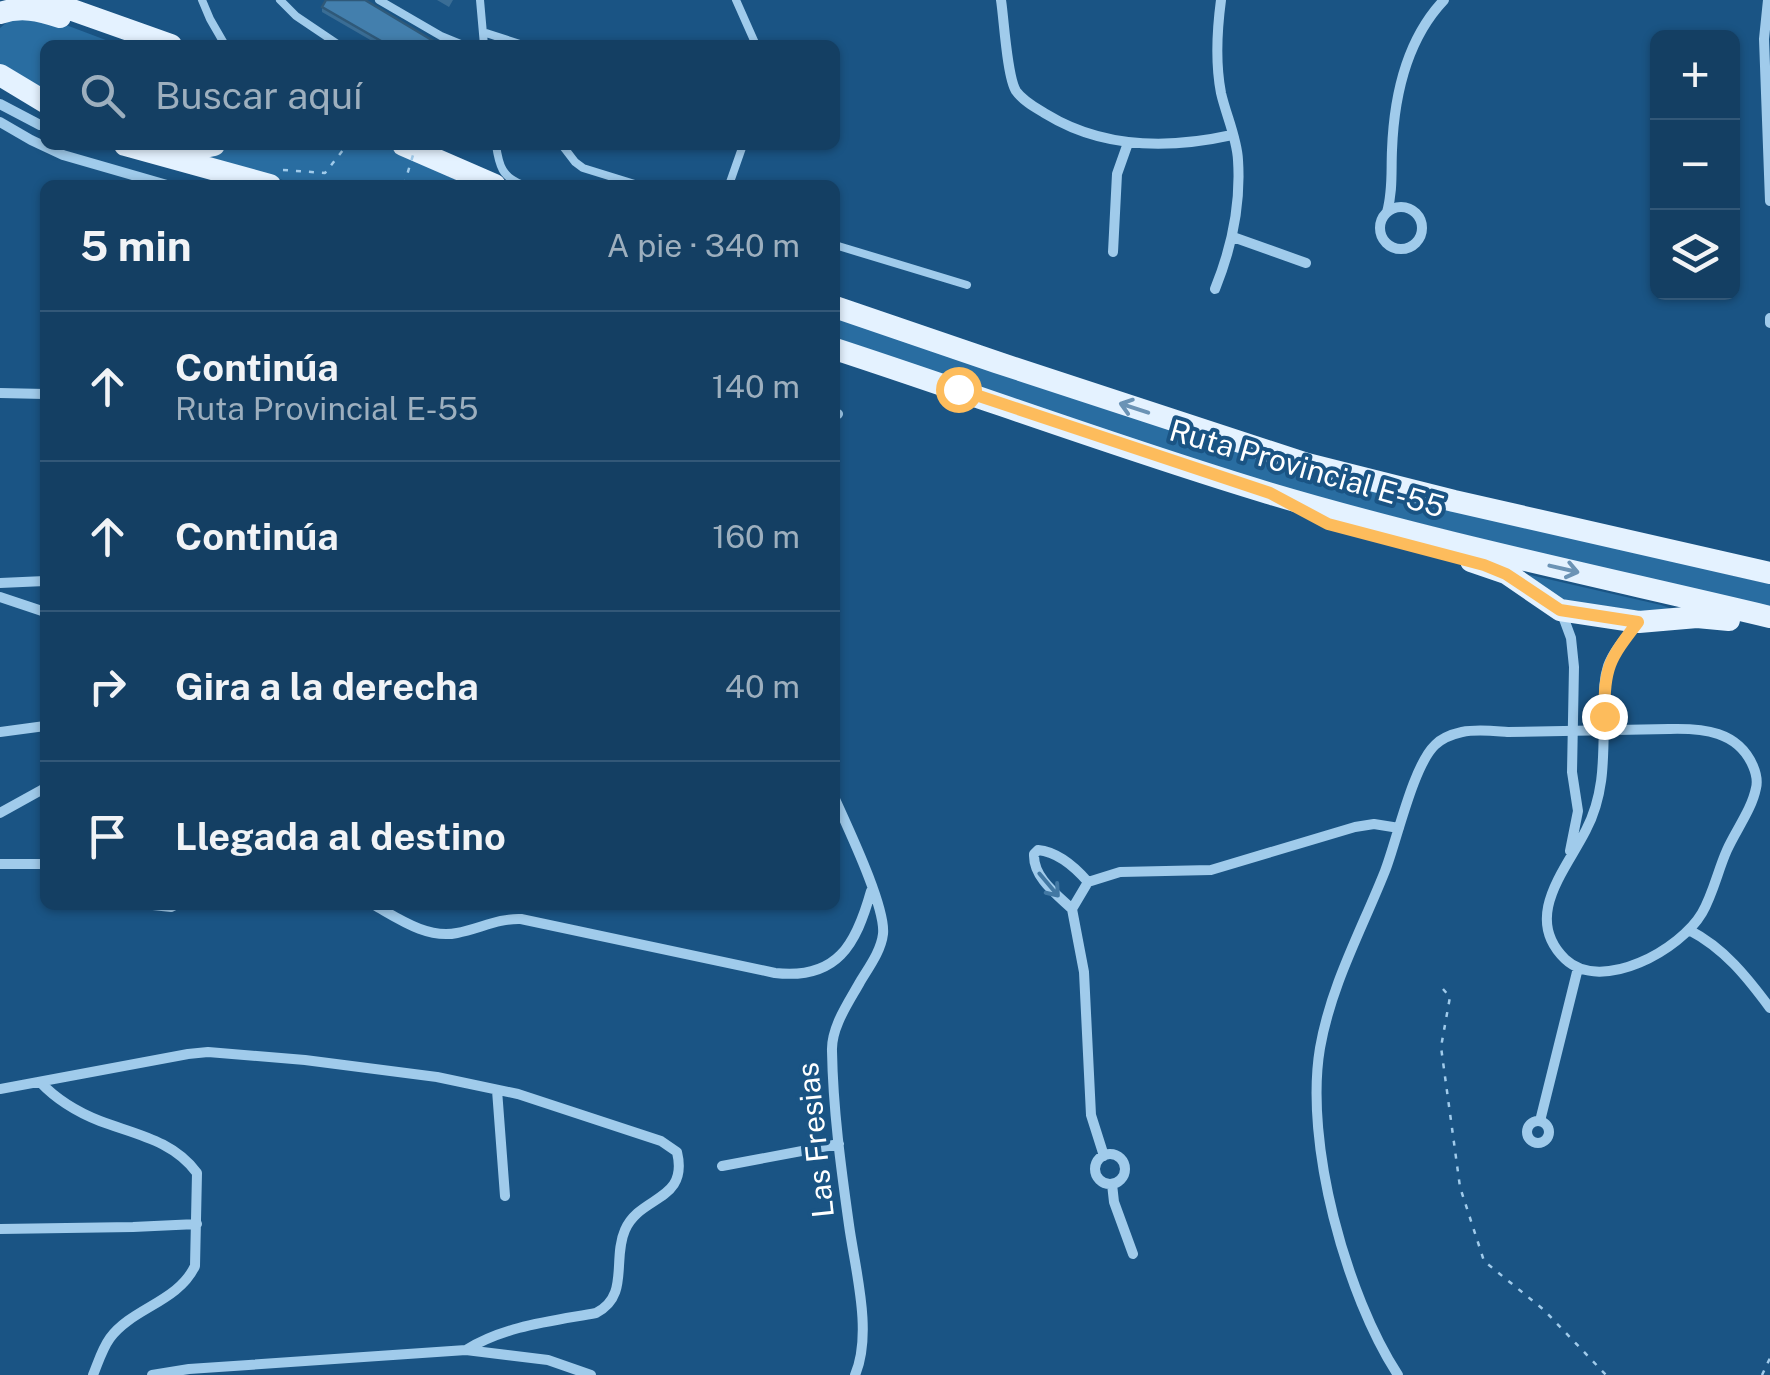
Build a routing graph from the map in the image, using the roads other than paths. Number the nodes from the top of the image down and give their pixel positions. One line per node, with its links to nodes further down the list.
1 (13, 0): 12 (lane)
2 (44, 0): 13 (main road)
3 (202, 0): 16 (lane)
4 (280, 0): 17 (lane)
5 (379, 0): 18 (lane)
6 (480, 0): 14 (lane)
7 (736, 0): 21 (lane)
8 (1001, 0): 30 (street)
9 (1221, 0): 29 (street)
10 (1444, 0): 43 (street)
11 (1768, 0): 42 (street)
12 (0, 13): 13 (main road)
13 (109, 24): 15 (main road)
14 (483, 32): 19 (lane); 20 (lane)
15 (155, 40)
16 (222, 40)
17 (332, 40)
18 (451, 40)
19 (484, 40)
20 (508, 40)
21 (754, 40)
22 (0, 75): 24 (main road)
23 (0, 89): 26 (main road)
24 (40, 99)
25 (0, 104): 28 (street)
26 (40, 112)
27 (0, 122): 31 (street)
28 (40, 124)
29 (1232, 135): 30 (street); 44 (street)
30 (1128, 143): 46 (street)
31 (40, 144)
32 (52, 150): 39 (street)
33 (150, 150): 38 (main road)
34 (421, 150): 37 (main road)
35 (566, 150): 40 (lane)
36 (741, 150): 41 (lane)
37 (497, 173)
38 (275, 177)
39 (149, 180)
40 (622, 180)
41 (730, 180)
42 (1770, 201)
43 (1396, 202): 43 (street)
44 (1233, 236): 47 (street); 49 (street)
45 (840, 247): 48 (lane)
46 (1113, 252)
47 (1306, 264)
48 (967, 285)
49 (1215, 288)
50 (840, 308): 55 (main road, Ruta Provincial E-55, one-way to 50)
51 (840, 350): 54 (main road, Ruta Provincial E-55)
52 (0, 393): 53 (street)
53 (40, 394)
54 (1270, 493): 60 (main road); 61 (main road, Ruta Provincial E-55, one-way to 61)
55 (1770, 573)
56 (40, 581): 57 (street)
57 (0, 583)
58 (0, 597): 59 (street)
59 (40, 610)
60 (1560, 610): 62 (main road); 66 (street)
61 (1770, 617)
62 (1638, 622): 63 (main road); 67 (street)
63 (1770, 629)
64 (40, 727): 65 (street)
65 (0, 732)
66 (1572, 772): 67 (street); 72 (street)
67 (1603, 778): 72 (street)
68 (40, 791): 70 (street)
69 (840, 811): 76 (street, Las Fresias)
70 (0, 813)
71 (1399, 828): 75 (street); 79 (street, bridge); 99 (street)
72 (1568, 860): 80 (street)
73 (0, 864): 74 (street)
74 (40, 864)
75 (1088, 882): 77 (street); 77 (street, one-way to 77)
76 (872, 888): 78 (street); 86 (street, Las Fresias)
77 (1072, 909): 87 (street)
78 (383, 910)
79 (1690, 930): 80 (street); 81 (street)
80 (1578, 968): 85 (street)
81 (1770, 1008)
82 (40, 1082): 83 (street); 84 (street); 91 (street)
83 (0, 1089)
84 (497, 1090): 90 (street); 94 (street)
85 (1540, 1121)
86 (838, 1144): 88 (street); 98 (street, Las Fresias)
87 (1104, 1156): 89 (street); 89 (street)
88 (722, 1166)
89 (1112, 1184): 93 (street)
90 (505, 1196)
91 (197, 1224): 92 (street); 95 (street)
92 (0, 1229)
93 (1133, 1254)
94 (466, 1350): 96 (street); 97 (street)
95 (93, 1375)
96 (152, 1375)
97 (591, 1375)
98 (856, 1375)
99 (1398, 1375)

